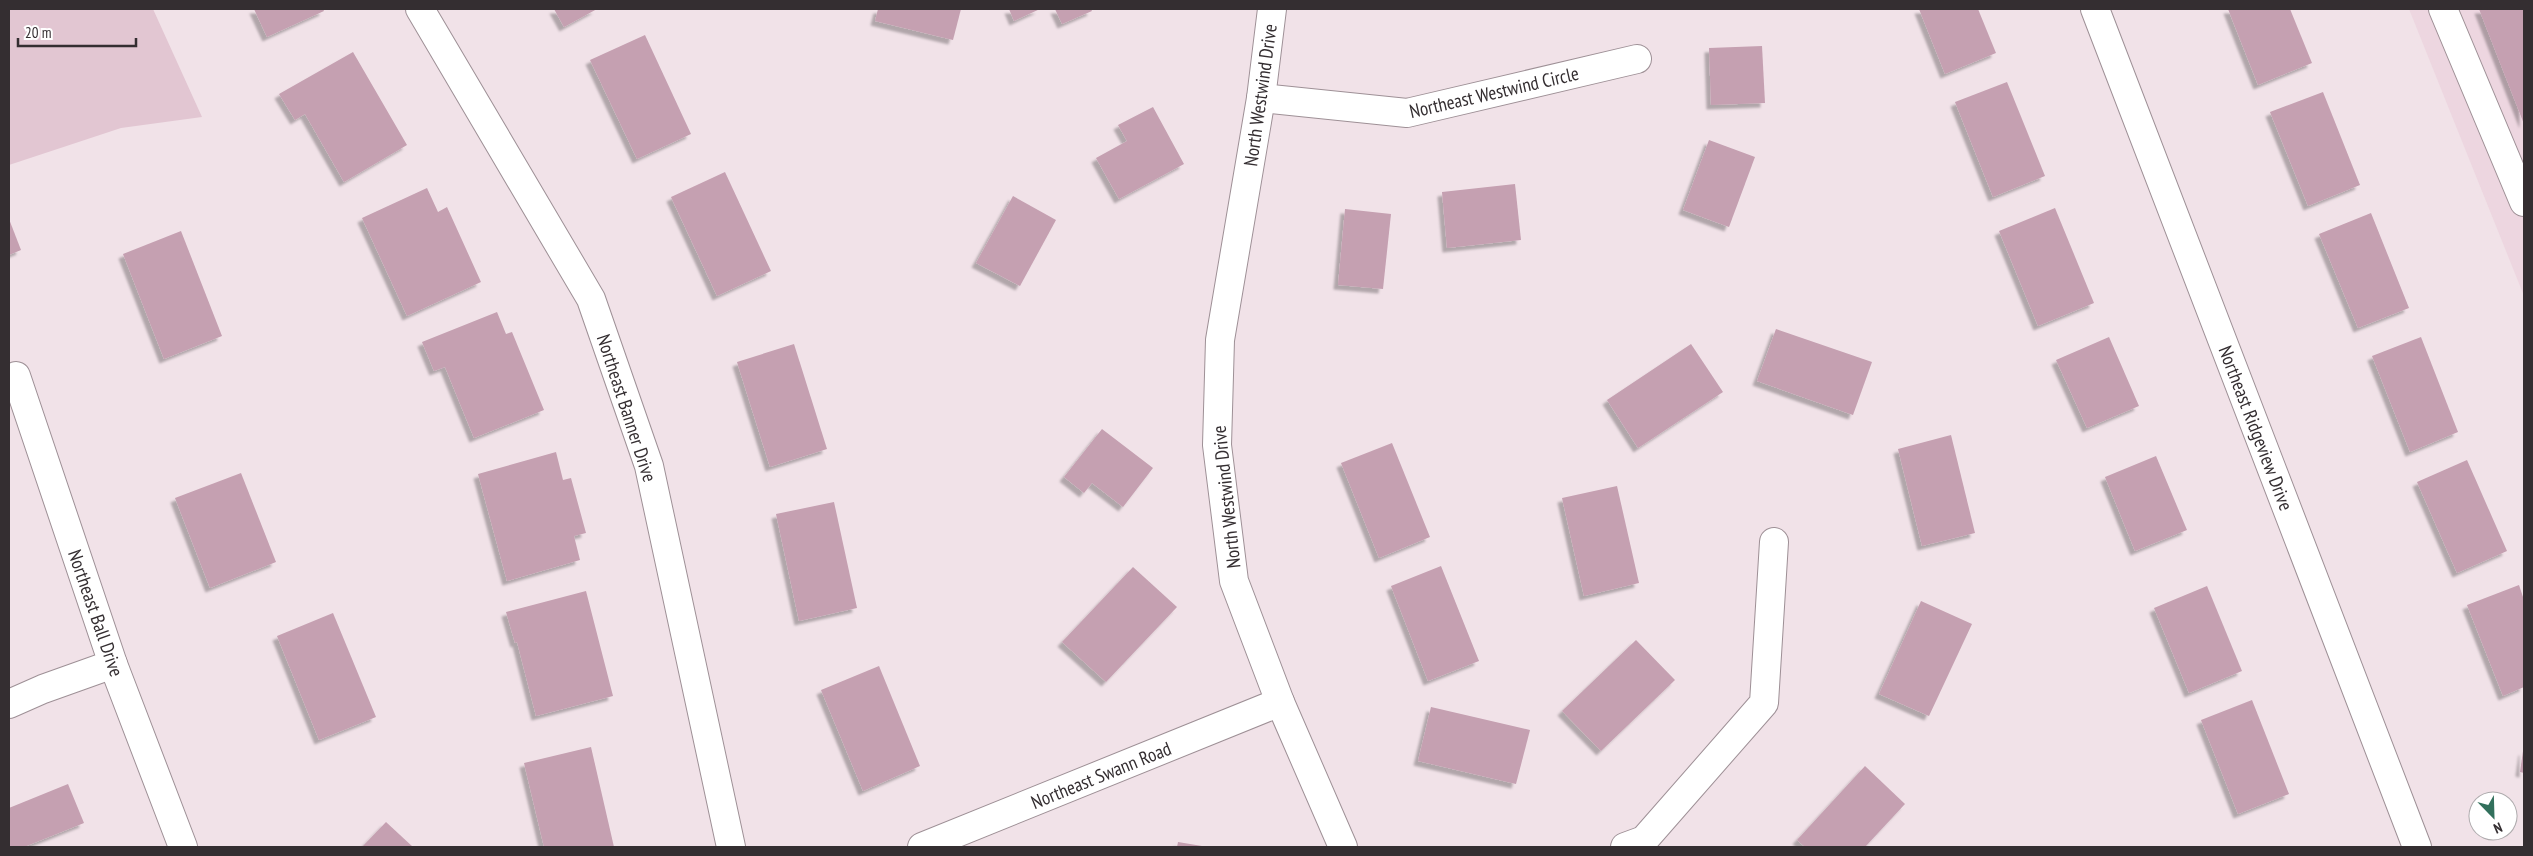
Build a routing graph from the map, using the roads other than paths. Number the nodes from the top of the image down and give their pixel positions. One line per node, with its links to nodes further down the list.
1 (420, 9): 14 (street, Northeast Banner Drive)
2 (1272, 9): 6 (street, North Westwind Drive)
3 (2095, 9): 18 (street, Northeast Ridgeview Drive)
4 (2443, 9): 7 (street)
5 (1637, 59): 6 (street, Northeast Westwind Circle)
6 (1261, 98): 11 (street, North Westwind Drive)
7 (2524, 202)
8 (16, 376): 10 (street, Northeast Ball Drive)
9 (1774, 542): 17 (street)
10 (113, 664): 12 (street); 13 (street, Northeast Ball Drive)
11 (1280, 702): 15 (street, Northeast Swann Road); 16 (street, North Westwind Drive)
12 (9, 704)
13 (183, 847)
14 (731, 847)
15 (922, 847)
16 (1343, 847)
17 (1625, 847)
18 (2417, 847)

